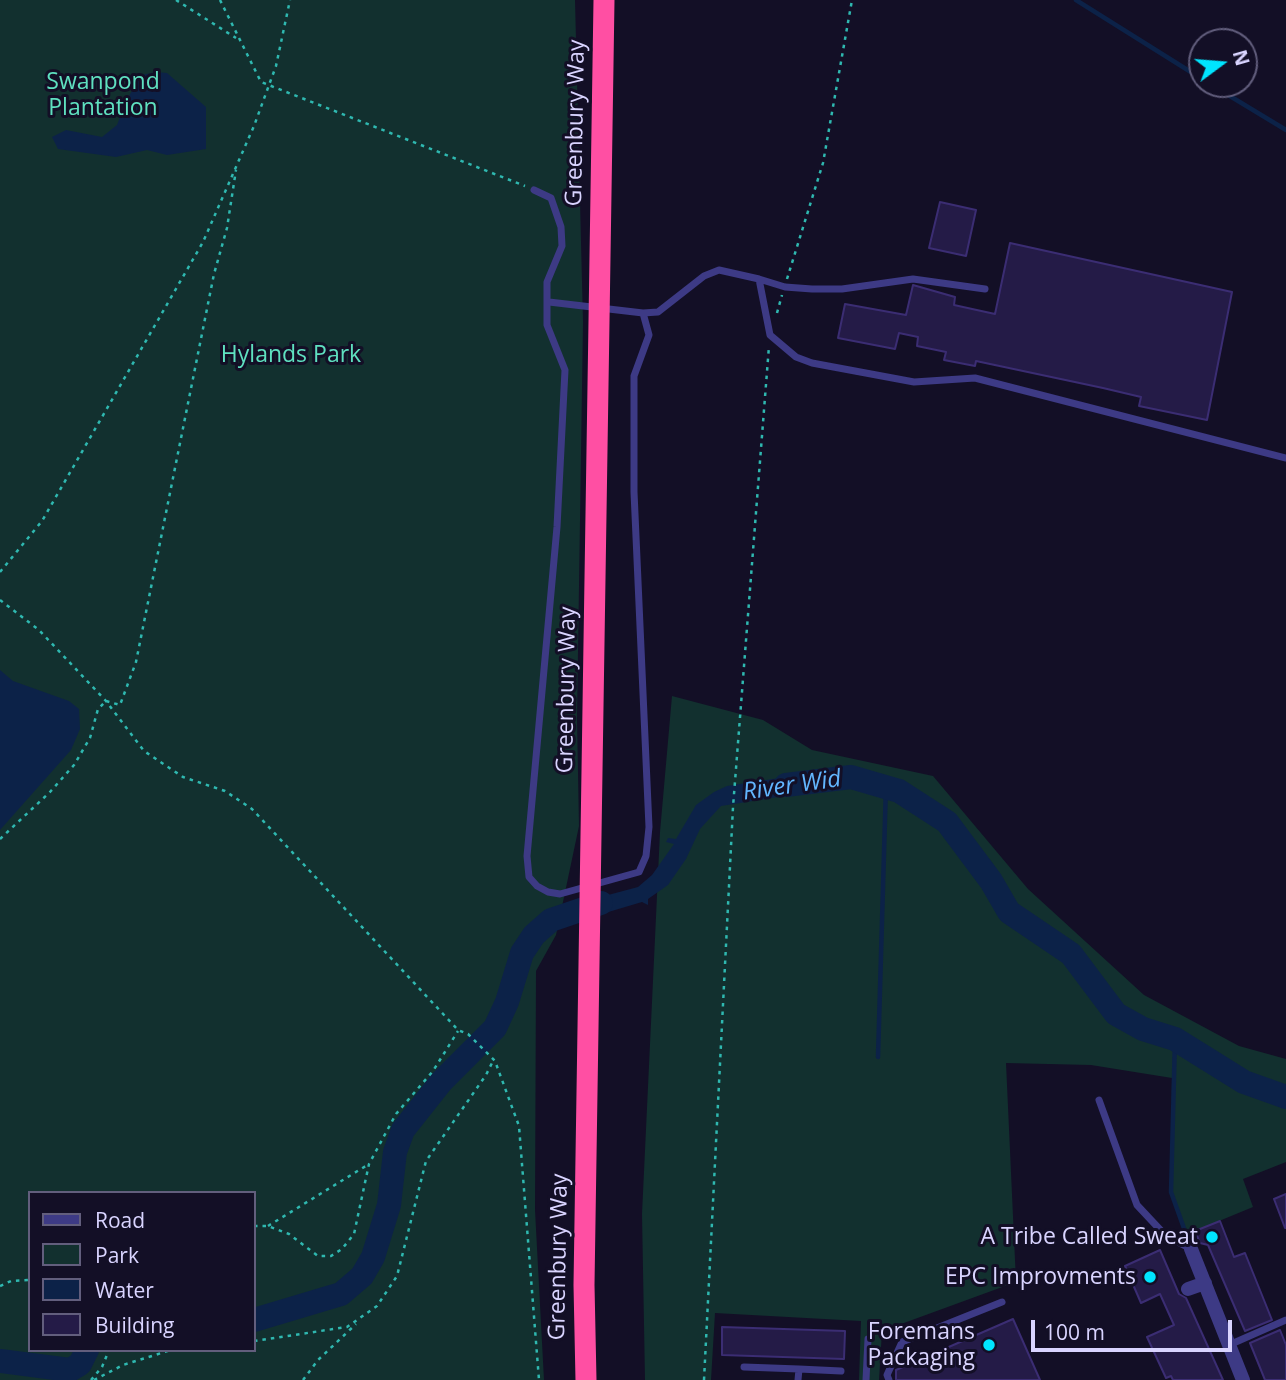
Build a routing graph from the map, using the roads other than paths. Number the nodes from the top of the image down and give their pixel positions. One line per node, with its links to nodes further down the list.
1 (604, 0): 6 (highway, Greenbury Way)
2 (534, 190): 5 (lane)
3 (759, 279): 4 (lane); 7 (lane); 8 (lane)
4 (985, 289)
5 (549, 302): 6 (lane); 7 (lane)
6 (599, 309): 7 (lane); 20 (highway, Greenbury Way)
7 (643, 313)
8 (1286, 458)
9 (1099, 1100): 10 (lane)
10 (1191, 1249): 11 (street)
11 (1205, 1283): 12 (street); 16 (street)
12 (1188, 1289)
13 (1002, 1301): 23 (lane)
14 (1286, 1320): 16 (lane)
15 (868, 1339): 22 (lane)
16 (1229, 1345): 24 (street)
17 (744, 1367): 18 (lane)
18 (799, 1369): 19 (lane); 21 (lane)
19 (841, 1371)
20 (586, 1380)
21 (798, 1380)
22 (866, 1380)
23 (889, 1380)
24 (1243, 1380)

